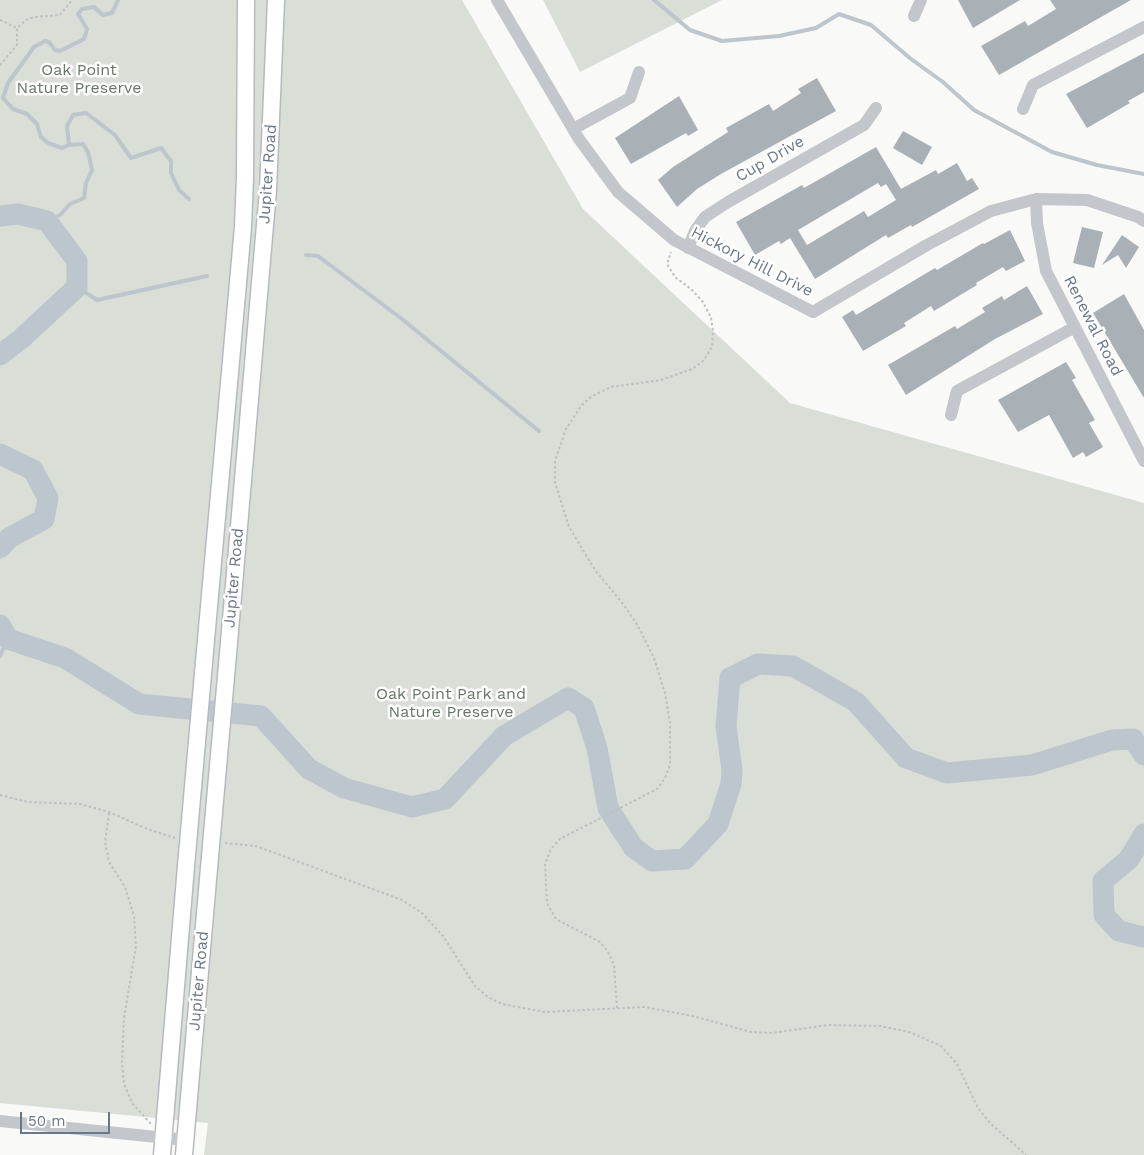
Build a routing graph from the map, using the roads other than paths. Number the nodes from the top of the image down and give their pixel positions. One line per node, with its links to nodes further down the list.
1 (246, 0): 18 (main road, Jupiter Road, bridge)
2 (276, 0): 19 (main road, Jupiter Road, bridge)
3 (497, 0): 10 (street, Hickory Hill Drive)
4 (922, 0): 5 (street)
5 (914, 16)
6 (1144, 27): 9 (street)
7 (639, 72): 10 (street)
8 (876, 108): 13 (street, Cup Drive)
9 (1023, 110)
10 (573, 129): 13 (street, Hickory Hill Drive)
11 (1036, 199): 12 (street, Hickory Hill Drive); 13 (street, Hickory Hill Drive); 14 (street, Renewal Road)
12 (1144, 221)
13 (688, 248)
14 (1075, 327): 15 (street); 16 (street, Renewal Road)
15 (951, 415)
16 (1144, 461)
17 (0, 1121): 18 (street)
18 (164, 1138): 19 (street); 20 (main road, Jupiter Road)
19 (185, 1147)
20 (162, 1155)

